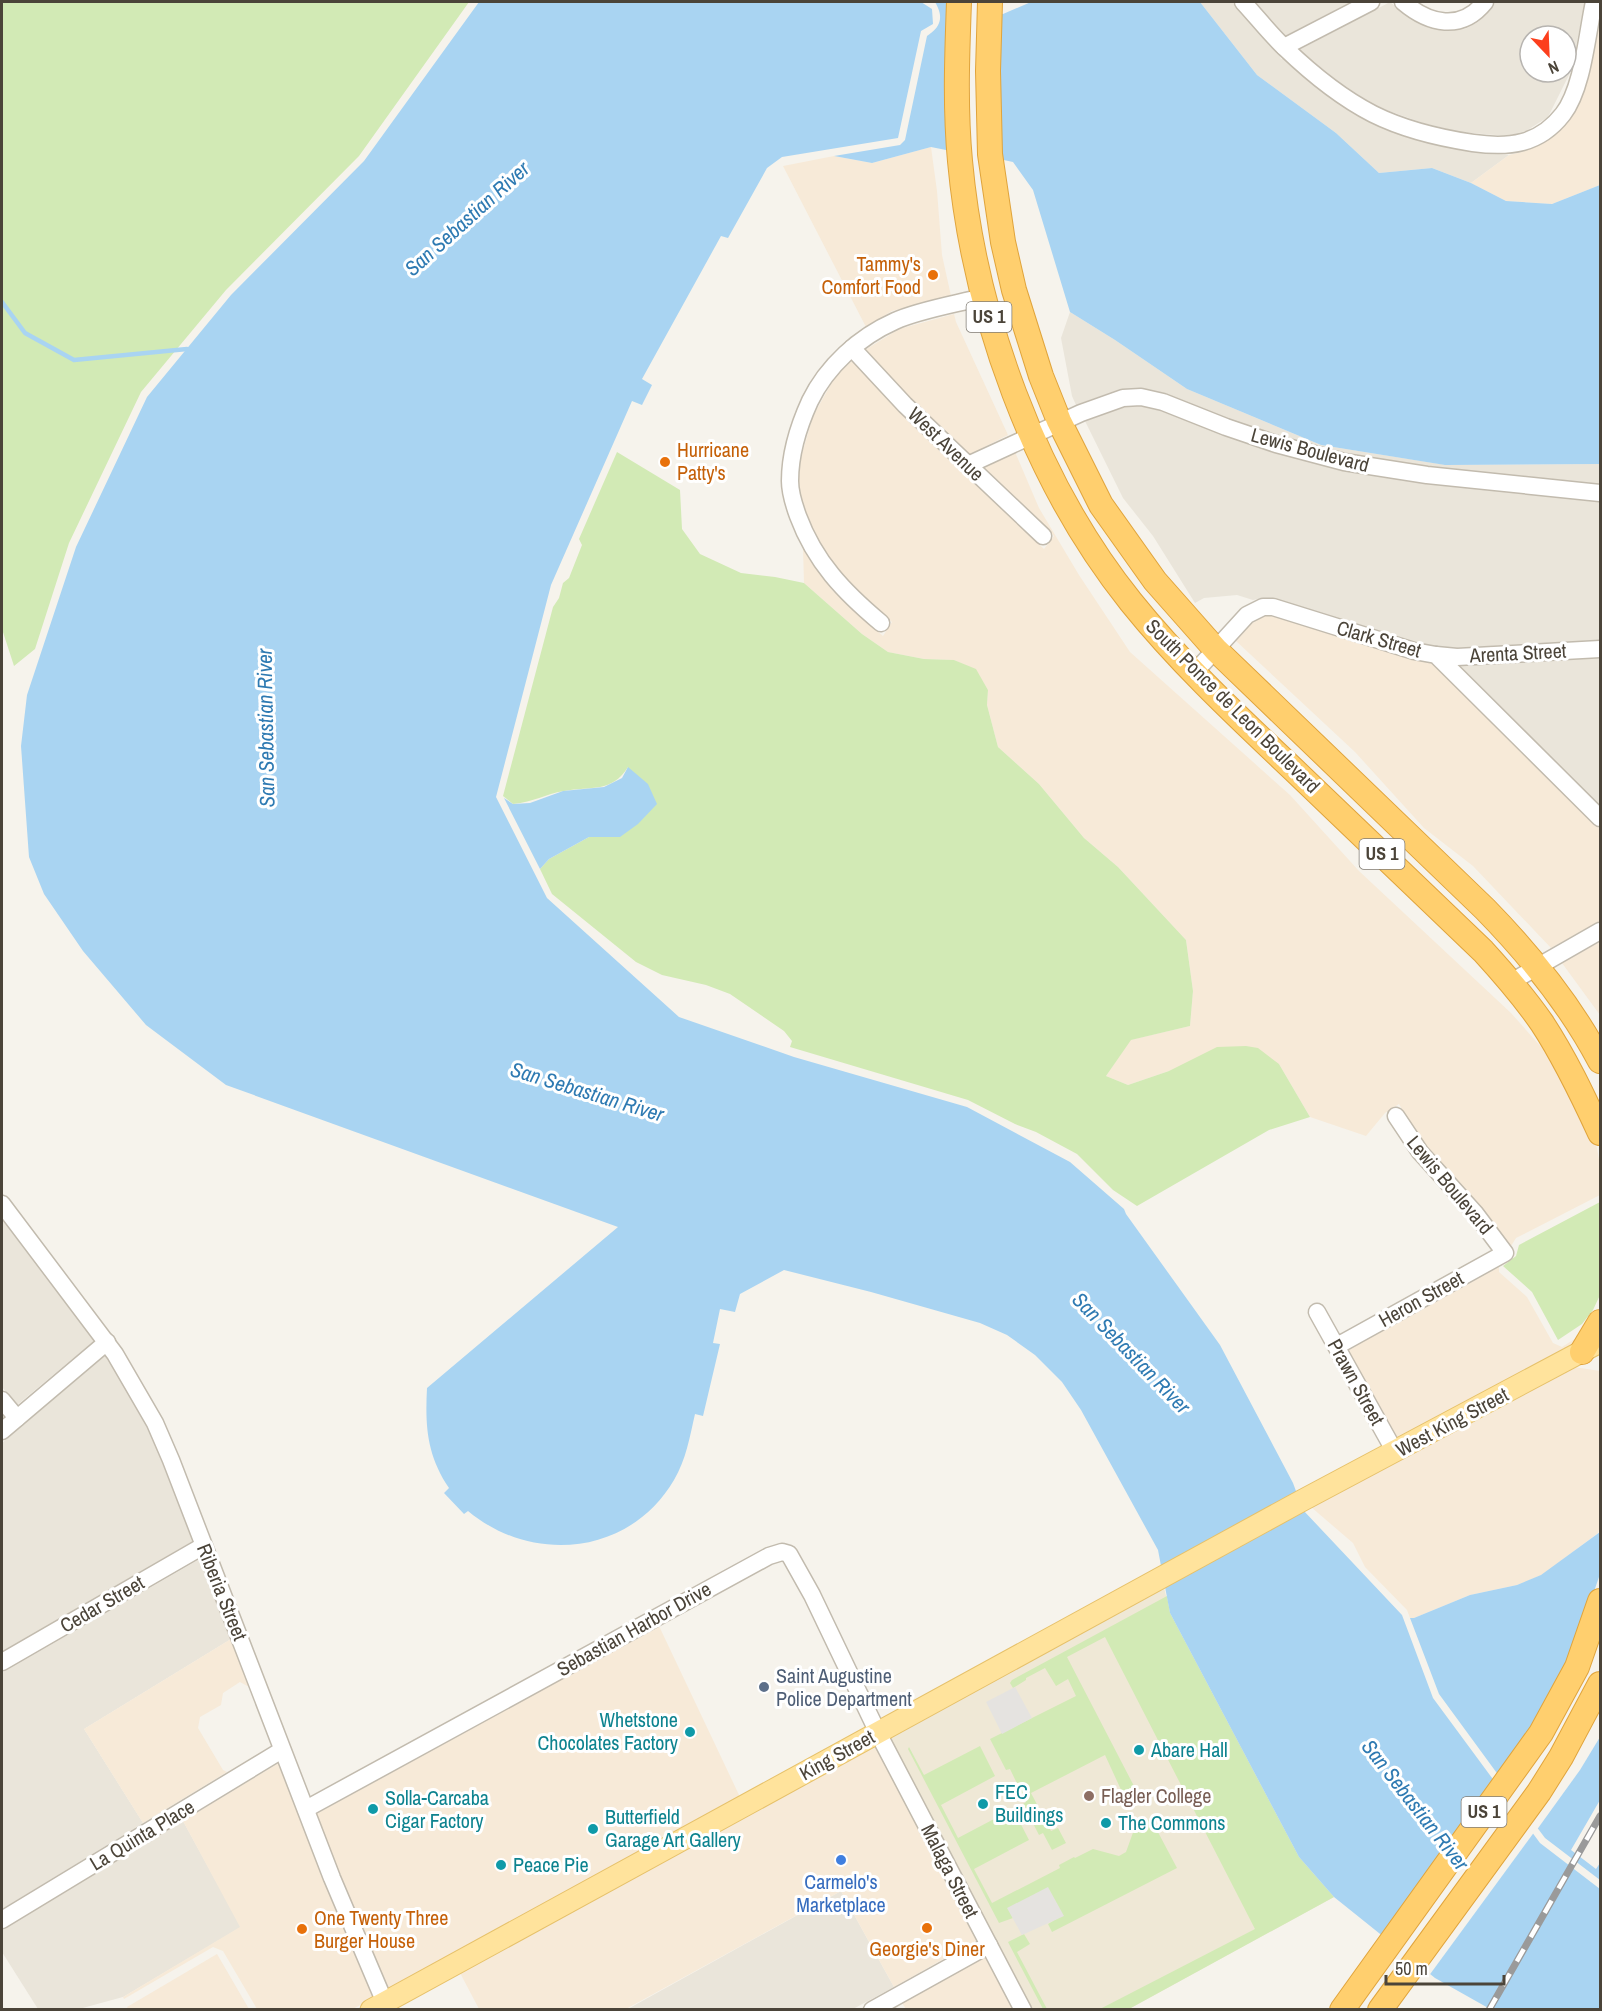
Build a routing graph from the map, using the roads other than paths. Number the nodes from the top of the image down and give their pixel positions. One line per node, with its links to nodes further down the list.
1 (959, 2): 9 (highway, South Ponce de Leon Boulevard / US 1)
2 (990, 2): 11 (highway, South Ponce de Leon Boulevard / US 1)
3 (1243, 2): 8 (street)
4 (1371, 2): 8 (street)
5 (1402, 2): 6 (street)
6 (1485, 2)
7 (1594, 2): 8 (street)
8 (1284, 47)
9 (983, 297): 10 (street); 12 (highway, South Ponce de Leon Boulevard / US 1)
10 (852, 348): 13 (street, West Avenue); 16 (street)
11 (1059, 421): 12 (street, Lewis Boulevard); 14 (street, Lewis Boulevard); 18 (highway, South Ponce de Leon Boulevard / US 1)
12 (1032, 434): 13 (street, Lewis Boulevard); 20 (highway, South Ponce de Leon Boulevard / US 1)
13 (968, 465): 15 (street, West Avenue)
14 (1600, 493)
15 (1042, 536)
16 (881, 623)
17 (1600, 649): 19 (street, Arenta Street)
18 (1216, 650): 19 (street, Clark Street); 20 (street, Clark Street); 23 (highway, South Ponce de Leon Boulevard / US 1)
19 (1436, 655): 21 (street, Clark Street)
20 (1194, 673): 24 (highway, South Ponce de Leon Boulevard / US 1)
21 (1600, 818)
22 (1600, 931): 23 (street)
23 (1538, 966): 24 (street); 25 (highway, South Ponce de Leon Boulevard / US 1)
24 (1511, 982): 27 (highway, South Ponce de Leon Boulevard / US 1)
25 (1600, 1060)
26 (1396, 1116): 29 (street, Lewis Boulevard)
27 (1600, 1133)
28 (2, 1204): 32 (street, Riberia Street)
29 (1505, 1253): 33 (street, Heron Street)
30 (1317, 1312): 33 (street, Prawn Street)
31 (1600, 1322): 34 (highway)
32 (107, 1342): 36 (street); 40 (street, Riberia Street)
33 (1337, 1346): 38 (street, Prawn Street)
34 (1589, 1353): 38 (main road, West King Street)
35 (2, 1400): 36 (street)
36 (17, 1418): 37 (street)
37 (2, 1431)
38 (1395, 1452): 39 (main road, West King Street)
39 (1303, 1500): 44 (main road, King Street)
40 (203, 1546): 42 (street, Cedar Street); 45 (street, Riberia Street)
41 (1600, 1601): 52 (highway, US 1)
42 (2, 1662)
43 (1600, 1684): 53 (highway, US 1)
44 (878, 1733): 46 (street, Sebastian Harbor Drive); 48 (street, Malaga Street); 49 (main road, King Street)
45 (282, 1750): 46 (street, Riberia Street); 47 (street, La Quinta Place)
46 (306, 1809): 49 (street, Riberia Street)
47 (2, 1920)
48 (989, 1945): 50 (street); 51 (street, Malaga Street)
49 (381, 2007)
50 (872, 2010)
51 (1023, 2010)
52 (1342, 2010)
53 (1380, 2010)

